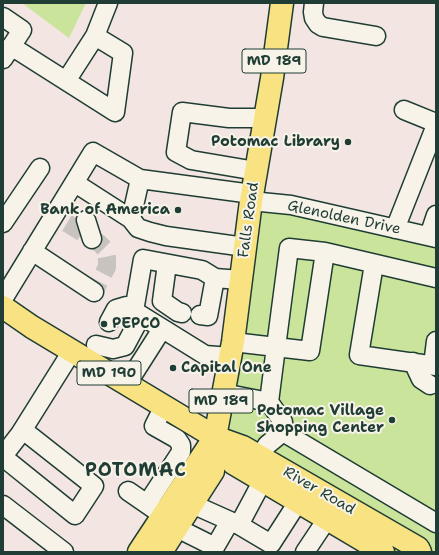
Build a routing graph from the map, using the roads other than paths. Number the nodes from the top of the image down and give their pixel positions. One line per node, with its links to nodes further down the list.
1 (108, 3): 5 (street)
2 (282, 3): 10 (main road, Falls Road / MD 189)
3 (314, 3): 6 (street)
4 (3, 17): 7 (street)
5 (95, 36): 8 (street); 8 (street)
6 (376, 36)
7 (7, 53): 8 (street)
8 (66, 81)
9 (404, 110): 11 (street)
10 (265, 118): 13 (main road, Falls Road / MD 189); 13 (street)
11 (436, 124): 20 (street)
12 (40, 168): 19 (street)
13 (256, 171): 16 (main road, Falls Road / MD 189)
14 (140, 179): 15 (street); 16 (street, Glenolden Drive); 18 (street)
15 (75, 183): 18 (street); 23 (street)
16 (251, 198): 20 (street, Glenolden Drive); 22 (main road, Falls Road / MD 189)
17 (436, 215): 21 (street)
18 (131, 219): 22 (street)
19 (3, 223)
20 (395, 229): 21 (street, Glenolden Drive)
21 (432, 237)
22 (245, 247): 29 (main road, Falls Road / MD 189)
23 (32, 251): 30 (street); 31 (street)
24 (325, 252): 26 (street); 39 (street); 39 (street)
25 (167, 264): 27 (street); 33 (street); 34 (street)
26 (374, 264): 28 (street); 41 (street)
27 (215, 278): 29 (street); 35 (street)
28 (436, 278)
29 (240, 280): 40 (main road, Falls Road / MD 189)
30 (94, 292)
31 (3, 299)
32 (3, 308): 37 (main road, River Road / MD 190)
33 (137, 313): 36 (street); 37 (street); 37 (street)
34 (182, 313)
35 (200, 315)
36 (162, 329): 40 (street); 43 (street)
37 (93, 341): 43 (main road, River Road / MD 190); 48 (street)
38 (436, 341): 42 (street)
39 (276, 347): 40 (street); 46 (street)
40 (231, 349): 45 (main road, Falls Road / MD 189)
41 (413, 362): 42 (street); 44 (street)
42 (435, 366)
43 (127, 384): 47 (main road, River Road / MD 190)
44 (430, 384)
45 (223, 393): 46 (street); 50 (main road, Falls Road / MD 189)
46 (269, 402): 49 (street)
47 (164, 406): 50 (main road, River Road / MD 190); 58 (street)
48 (23, 430): 51 (street); 51 (street)
49 (283, 432): 52 (street); 60 (street)
50 (215, 437): 52 (main road, River Road / MD 190); 53 (main road, River Road / MD 190); 56 (main road, Falls Road); 58 (main road, Falls Road)
51 (3, 456)
52 (260, 457): 67 (main road, River Road / MD 190)
53 (263, 480): 55 (main road, River Road / MD 190); 61 (street)
54 (128, 491): 58 (street)
55 (298, 502): 59 (main road, River Road / MD 190); 61 (street)
56 (192, 504): 58 (main road, Falls Road); 61 (street)
57 (3, 505): 62 (street)
58 (162, 516): 61 (street); 63 (main road, Falls Road); 64 (main road, Falls Road)
59 (327, 519): 65 (street); 66 (main road, River Road / MD 190)
60 (436, 522)
61 (235, 523)
62 (64, 552)
63 (139, 552)
64 (162, 552)
65 (305, 552)
66 (383, 552)
67 (420, 552)

